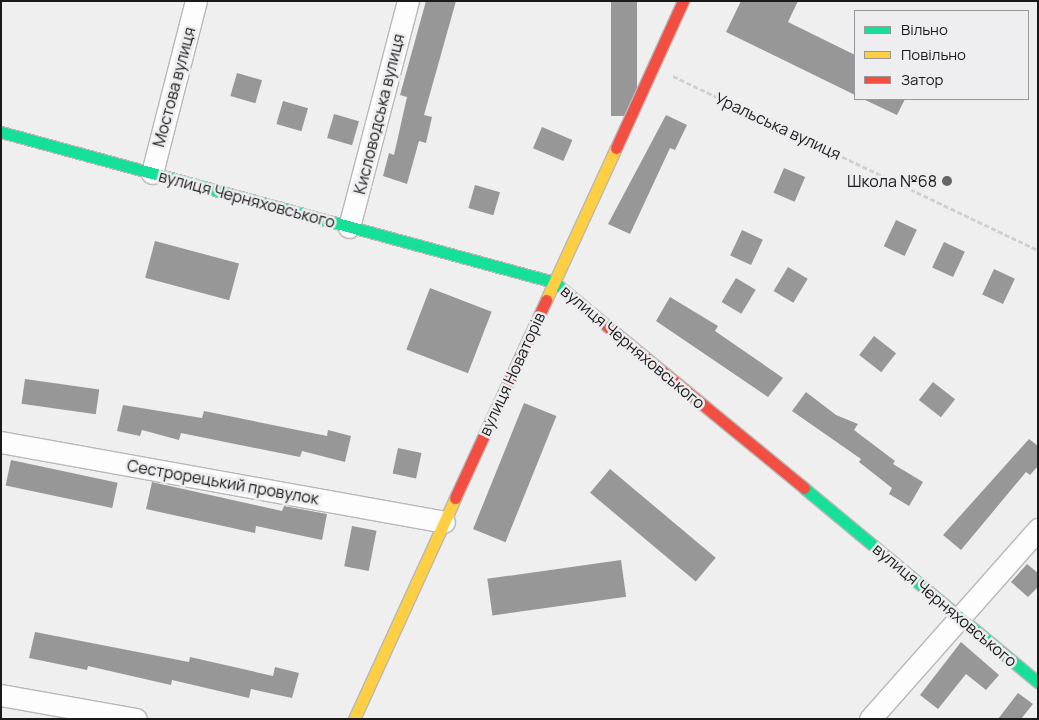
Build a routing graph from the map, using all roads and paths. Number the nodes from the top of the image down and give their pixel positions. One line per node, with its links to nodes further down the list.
1 (196, 1): 6 (street, Мостова вулиця)
2 (408, 1): 7 (street, Кисловодська вулиця)
3 (683, 1): 4 (street, вулиця Новаторів)
4 (653, 67): 8 (path, Уральська вулиця); 9 (street, вулиця Новаторів)
5 (1, 132): 6 (street, вулиця Черняховського)
6 (152, 173): 7 (street, вулиця Черняховського)
7 (349, 226): 9 (street, вулиця Черняховського)
8 (1038, 250)
9 (554, 282): 11 (street, вулиця Новаторів); 13 (street, вулиця Черняховського)
10 (1, 442): 11 (street, Сестрорецький провулок)
11 (444, 522): 17 (street, вулиця Новаторів)
12 (1038, 529): 13 (street)
13 (960, 617): 14 (street, вулиця Черняховського); 18 (street)
14 (1038, 682)
15 (1, 694): 16 (street)
16 (136, 719)
17 (354, 719)
18 (870, 719)

